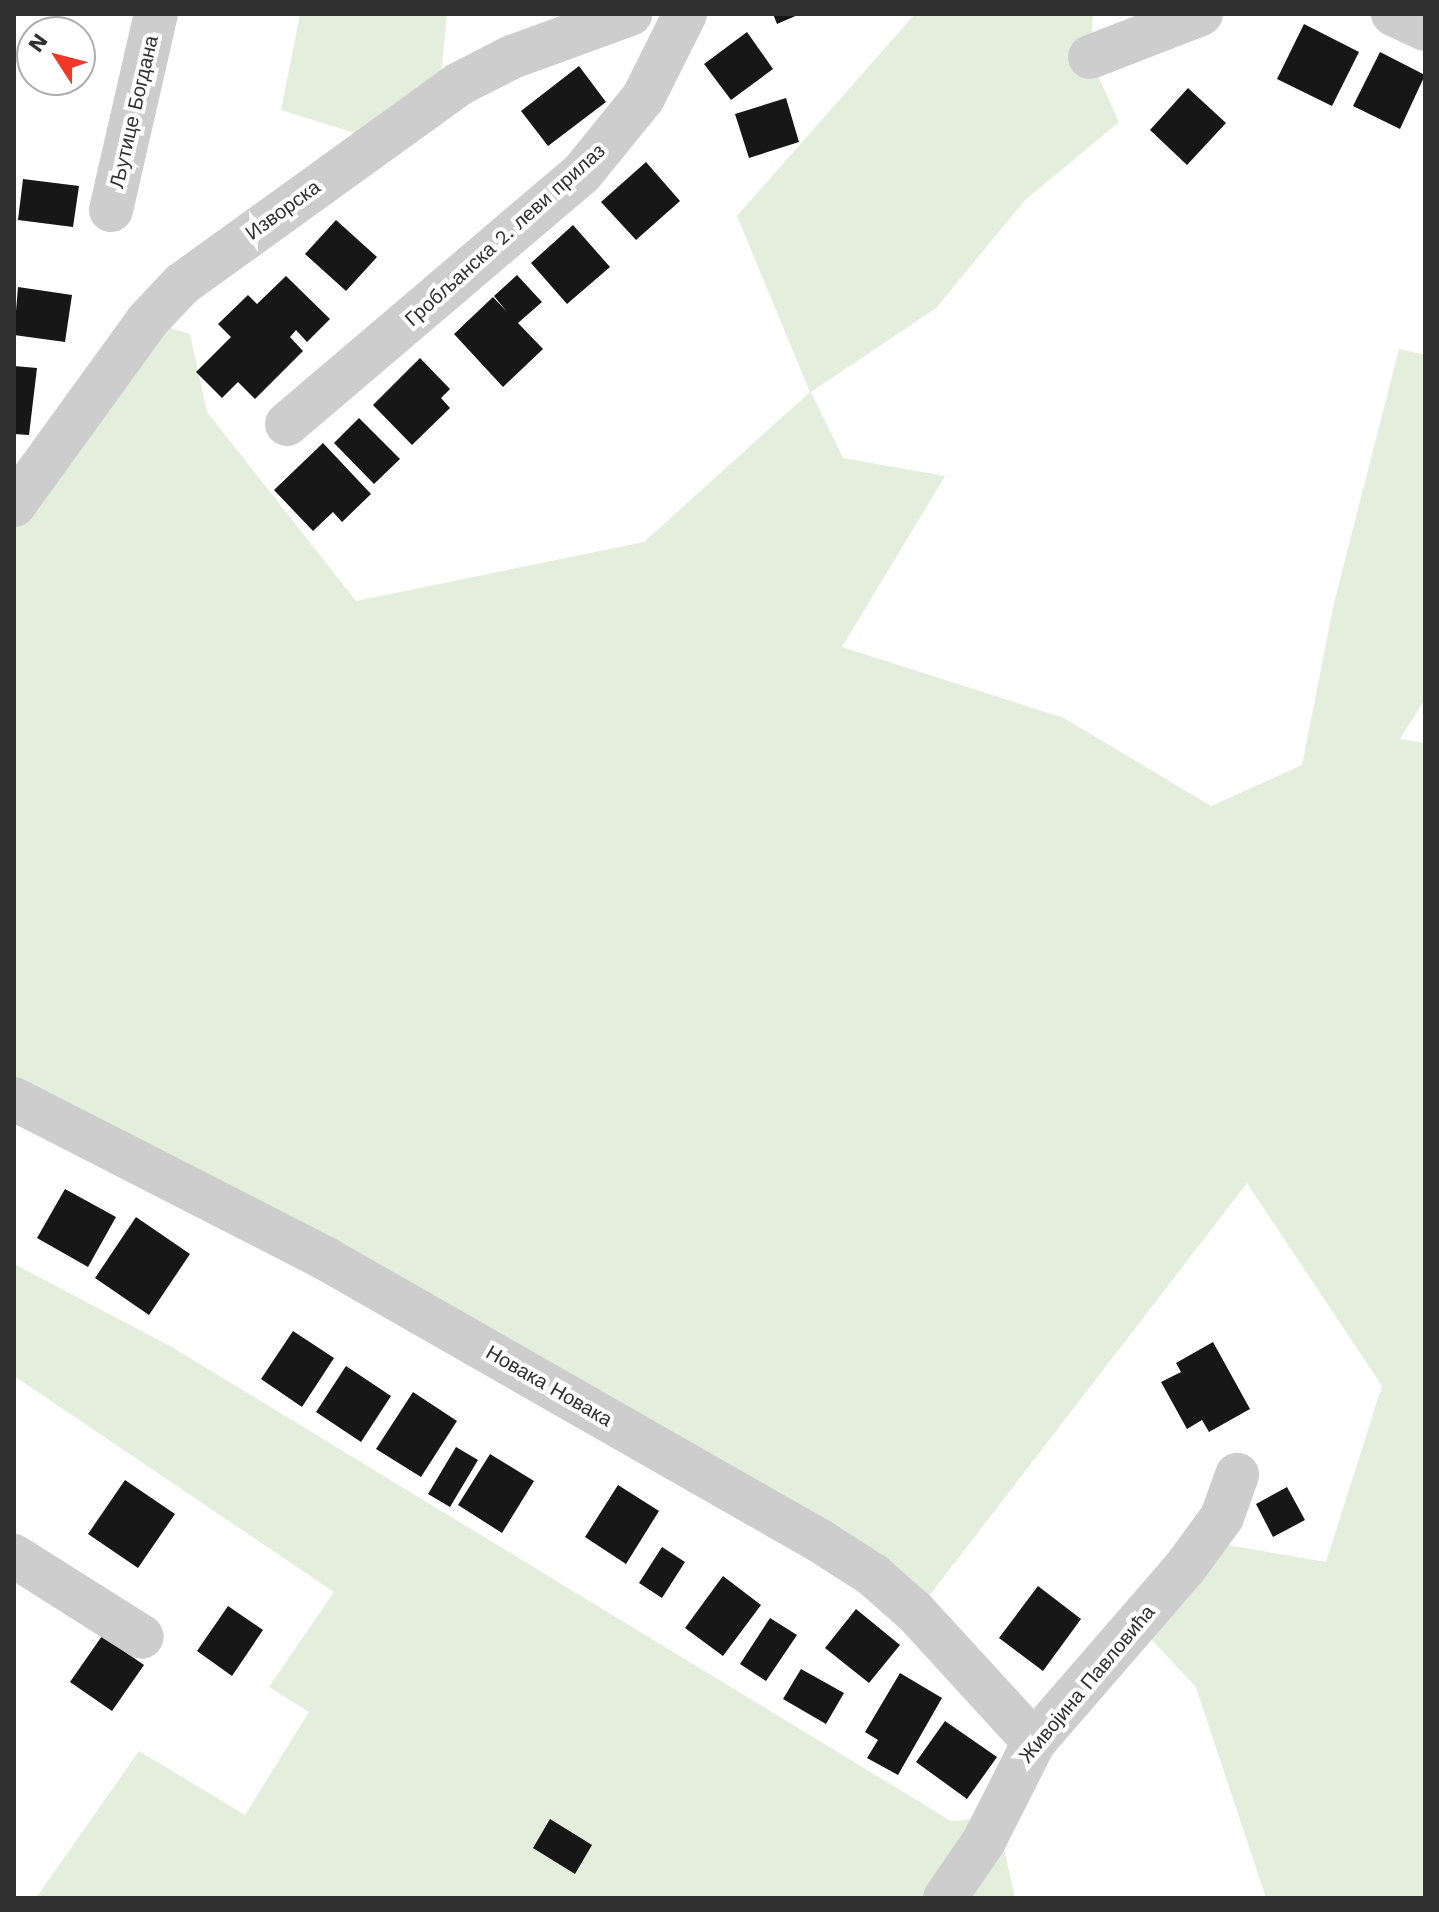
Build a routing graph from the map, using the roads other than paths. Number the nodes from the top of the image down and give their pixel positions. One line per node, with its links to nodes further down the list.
1 (156, 14): 8 (street, Љутице Богдана)
2 (630, 14): 10 (street, Изворска)
3 (685, 14): 9 (street, Гробљанска 2. леви прилаз)
4 (1201, 14): 7 (street)
5 (1393, 14): 6 (street)
6 (1425, 29)
7 (1090, 57)
8 (111, 210)
9 (287, 424)
10 (14, 505)
11 (14, 1099): 15 (street, Новака Новака)
12 (1237, 1475): 15 (street, Живојина Павловића)
13 (14, 1556): 14 (street)
14 (142, 1637)
15 (1034, 1742): 16 (street, Живојина Павловића)
16 (945, 1898)

